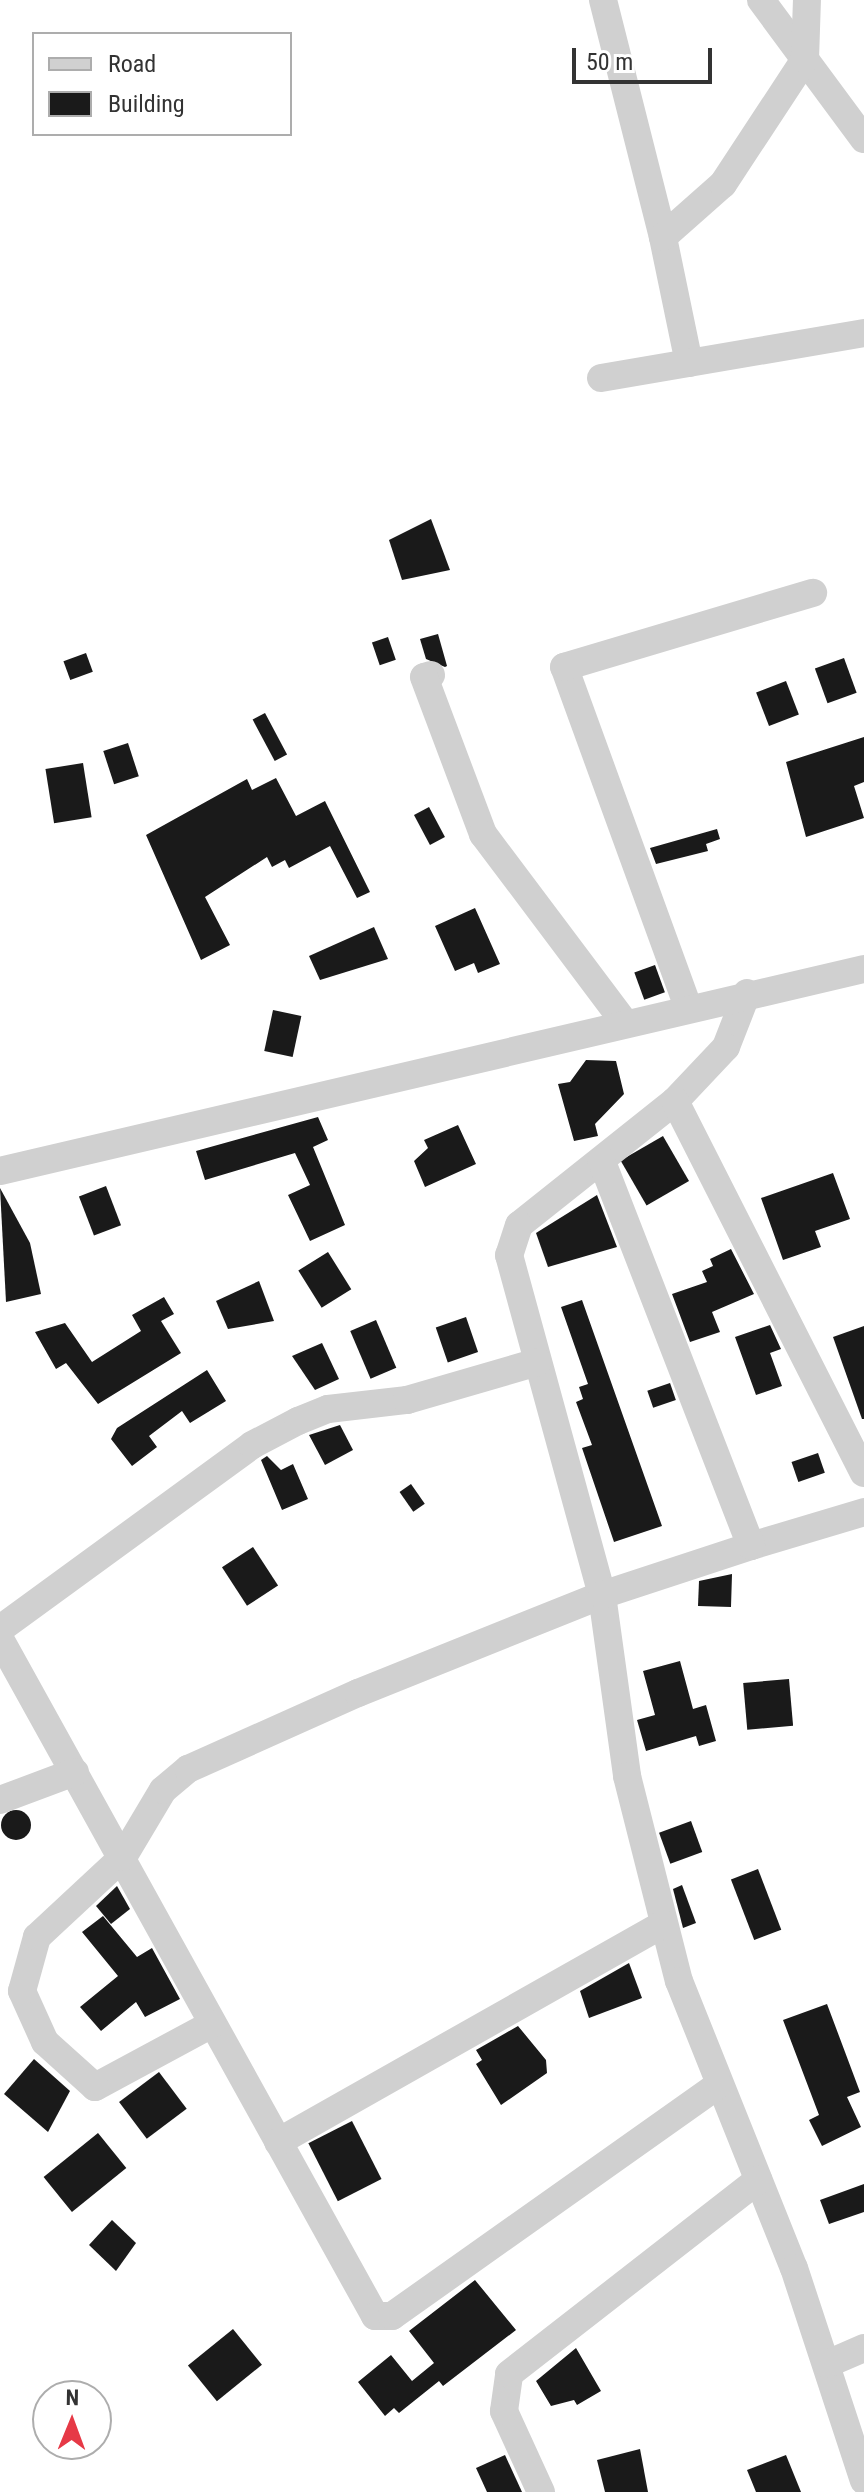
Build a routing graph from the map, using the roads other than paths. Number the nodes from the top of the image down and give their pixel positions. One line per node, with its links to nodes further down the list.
1 (603, 0): 6 (street)
2 (761, 0): 4 (street)
3 (807, 0): 4 (street)
4 (805, 59): 5 (street); 6 (street)
5 (864, 139)
6 (663, 237): 8 (street)
7 (864, 333): 8 (street)
8 (689, 363): 9 (street)
9 (601, 378)
10 (813, 593): 14 (street)
11 (431, 675): 15 (street)
12 (864, 969): 13 (street)
13 (747, 993): 14 (street); 16 (street)
14 (688, 1007): 15 (street)
15 (624, 1022): 18 (street)
16 (675, 1101): 17 (street); 20 (street)
17 (602, 1161): 19 (street); 22 (street)
18 (0, 1171)
19 (538, 1362): 23 (street); 24 (street)
20 (864, 1473)
21 (864, 1512): 22 (street)
22 (751, 1546): 23 (street)
23 (602, 1595): 28 (street); 29 (street)
24 (0, 1629)
25 (0, 1639): 26 (street)
26 (75, 1772): 27 (street); 28 (street)
27 (0, 1800)
28 (123, 1857): 30 (street); 30 (street)
29 (664, 1924): 31 (street); 32 (street)
30 (212, 2024): 32 (street)
31 (718, 2085): 32 (street); 33 (street)
32 (278, 2142)
33 (758, 2180): 35 (street); 37 (street)
34 (864, 2348): 35 (street)
35 (827, 2364): 36 (street)
36 (864, 2481)
37 (541, 2492)

